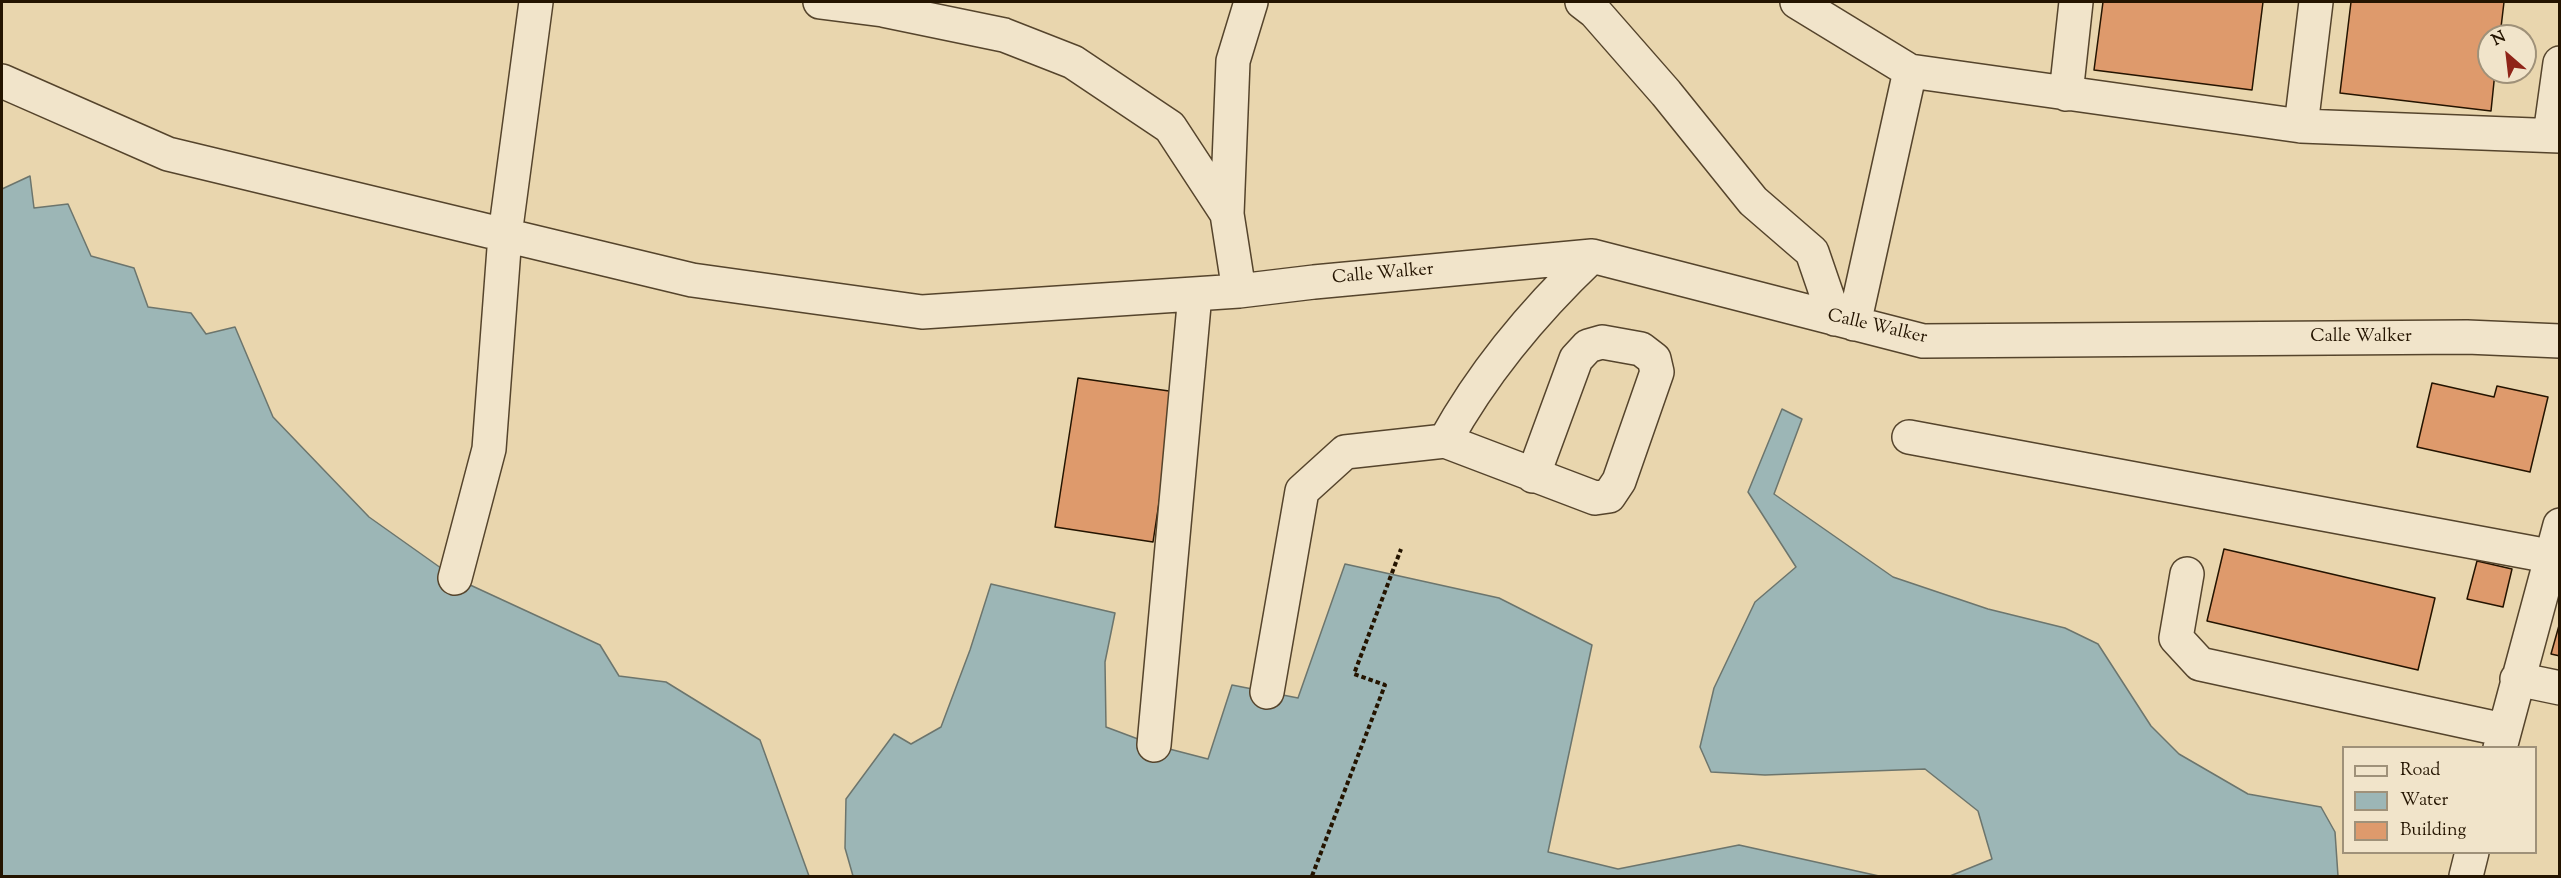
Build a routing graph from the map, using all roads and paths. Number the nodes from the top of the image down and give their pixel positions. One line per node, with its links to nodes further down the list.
1 (536, 2): 15 (street)
2 (820, 2): 14 (street)
3 (1251, 2): 14 (street)
4 (1582, 2): 19 (street)
5 (1799, 2): 9 (street)
6 (2076, 2): 11 (street)
7 (2316, 2): 12 (street)
8 (2559, 63): 13 (street)
9 (1910, 71): 11 (street); 19 (street)
10 (2, 81): 15 (street, Calle Walker)
11 (2066, 94): 12 (street)
12 (2301, 126): 13 (street)
13 (2555, 135)
14 (1227, 214): 17 (street)
15 (505, 235): 18 (street, Calle Walker); 28 (street)
16 (1592, 256): 17 (street, Calle Walker); 19 (street, Calle Walker); 22 (street)
17 (1239, 291): 18 (street, Calle Walker)
18 (1195, 294): 33 (street)
19 (1845, 321): 20 (street, Calle Walker)
20 (2559, 341)
21 (1909, 436): 26 (street)
22 (1445, 441): 23 (street); 31 (street)
23 (1533, 476): 23 (street)
24 (2559, 525): 26 (street)
25 (1401, 549): 35 (path)
26 (2549, 556): 29 (street)
27 (2187, 574): 32 (street)
28 (454, 578)
29 (2517, 678): 30 (street); 32 (street)
30 (2559, 688)
31 (1267, 692)
32 (2502, 739)
33 (1154, 745)
34 (2472, 854): 36 (street)
35 (1312, 876)
36 (2466, 876)

